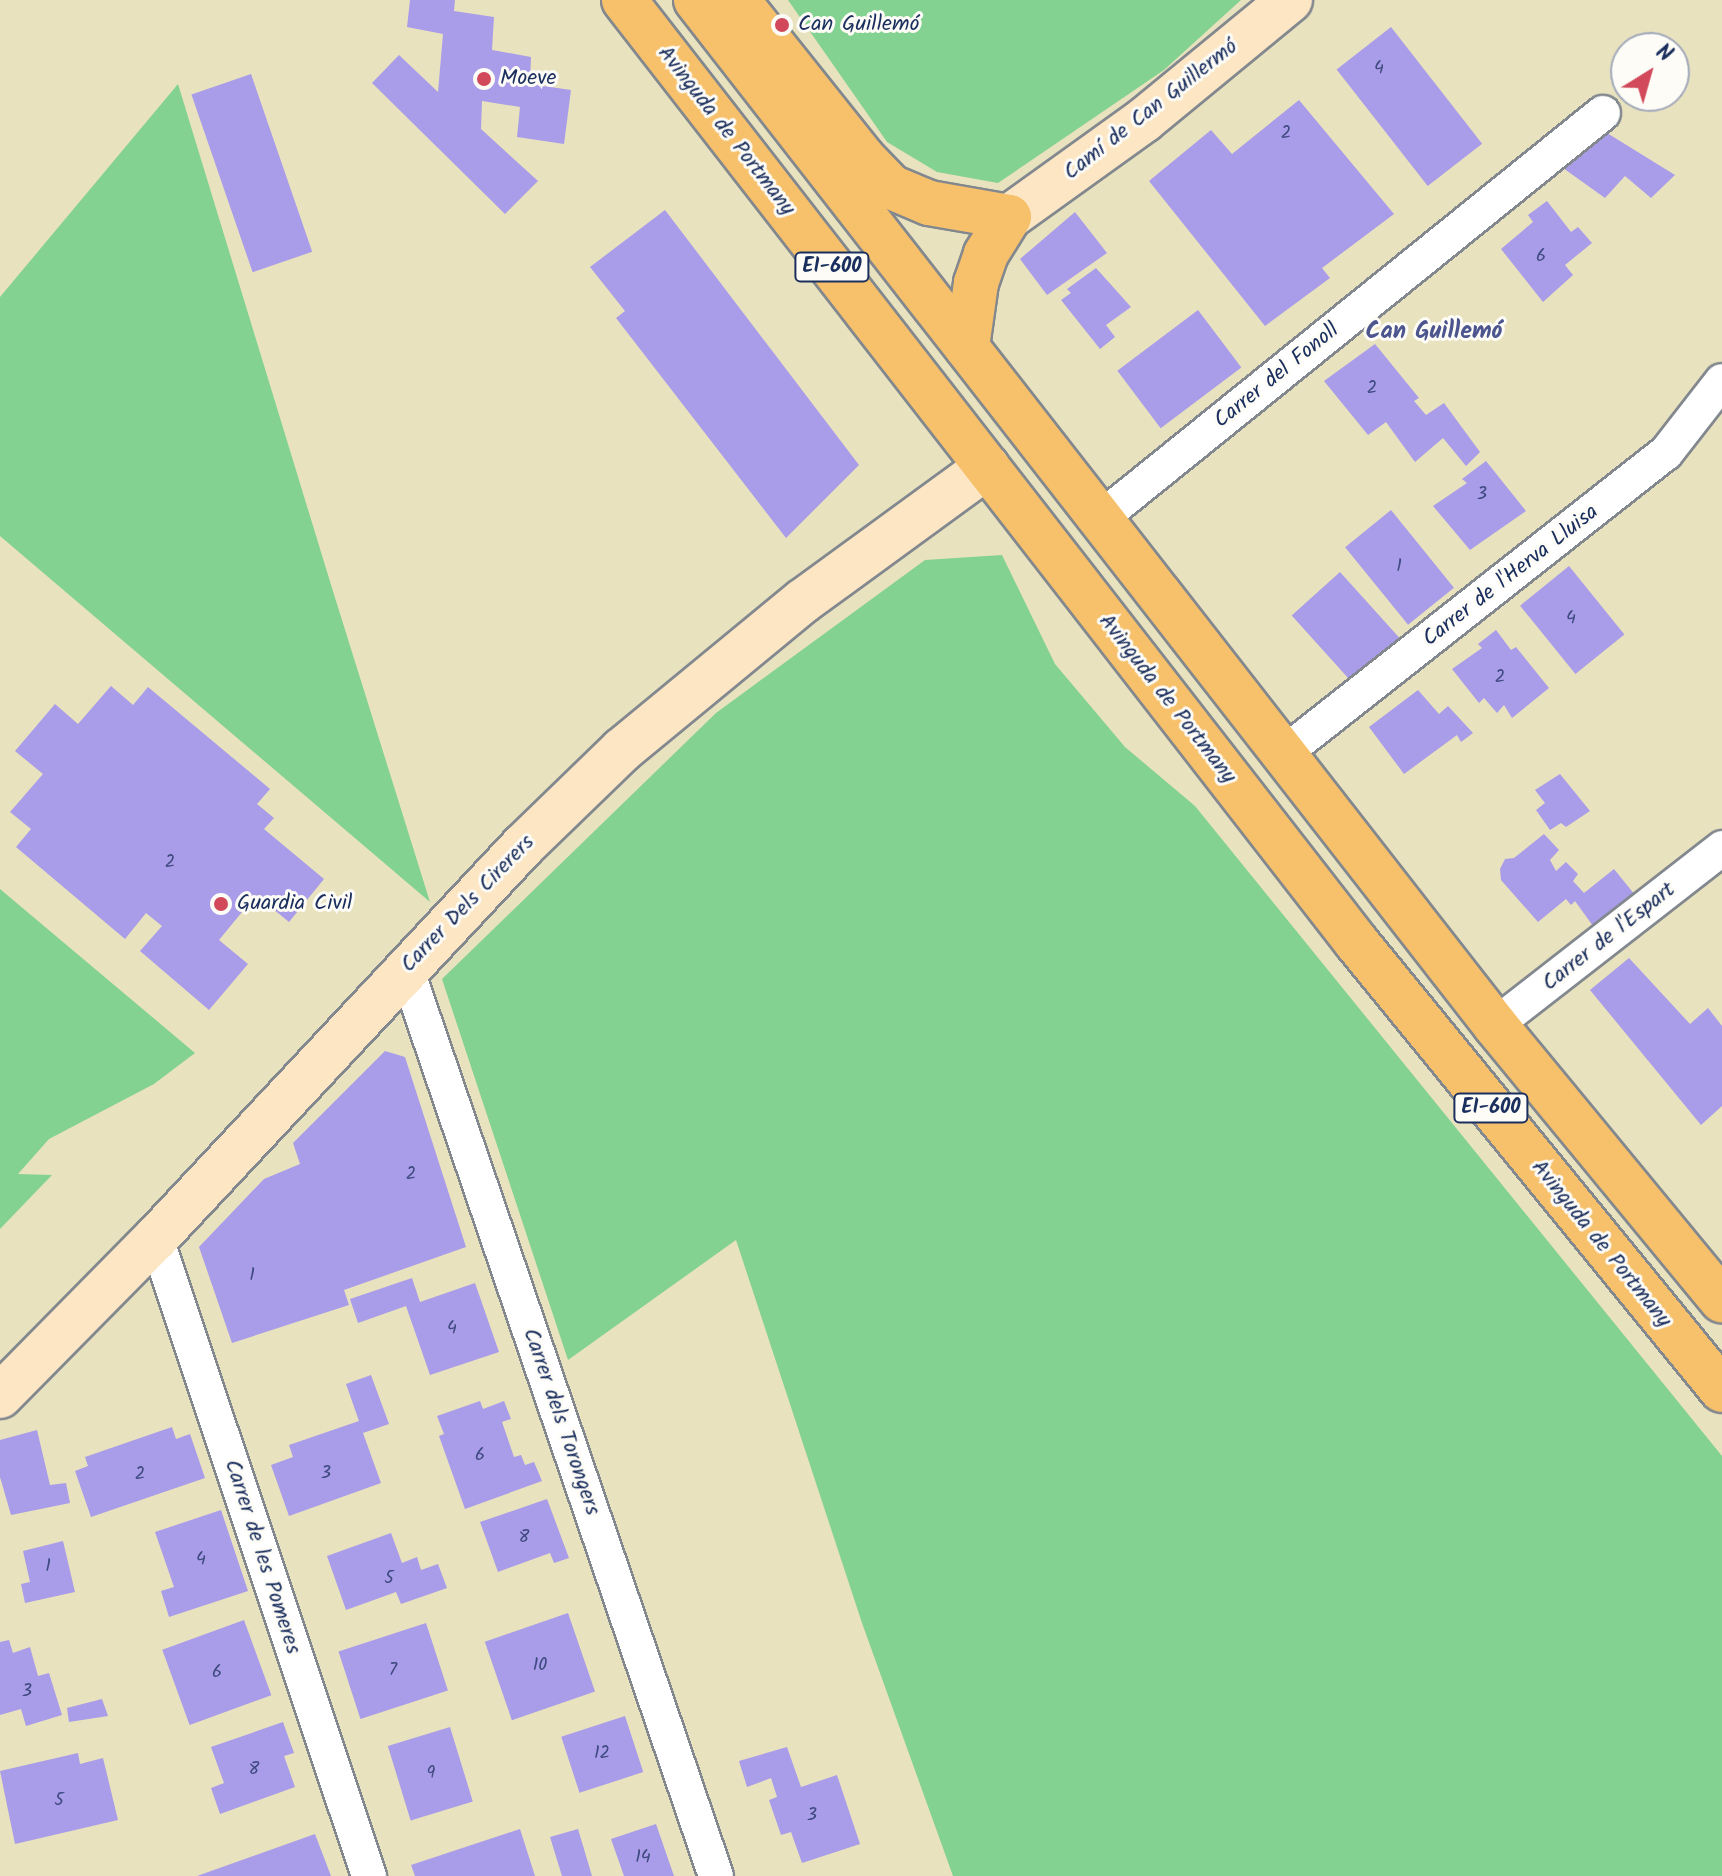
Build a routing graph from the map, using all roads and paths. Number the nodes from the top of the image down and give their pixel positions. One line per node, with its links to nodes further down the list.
1 (624, 0): 9 (main road, Avinguda de Portmany / EI-600)
2 (696, 0): 7 (main road, EI-600)
3 (737, 0): 6 (main road)
4 (1290, 0): 6 (street, Camí de Can Guillermó)
5 (1603, 113): 10 (street, Carrer del Fonoll)
6 (1009, 217): 7 (main road)
7 (967, 347): 10 (main road, EI-600)
8 (1722, 381): 11 (street, Carrer de l'Herva Lluisa)
9 (987, 467): 13 (street, Carrer Dels Cirerers); 17 (main road, Avinguda de Portmany / EI-600)
10 (1101, 518): 11 (main road, EI-600)
11 (1283, 754): 14 (main road, EI-600)
12 (1722, 848): 14 (street, Carrer de l'Espart)
13 (406, 968): 15 (street, Carrer Dels Cirerers); 20 (street, Carrer dels Torongers)
14 (1495, 1025): 16 (main road, EI-600)
15 (156, 1238): 18 (street, Carrer Dels Cirerers); 19 (street, Carrer de les Pomeres)
16 (1722, 1300)
17 (1722, 1390)
18 (0, 1396)
19 (369, 1876)
20 (716, 1876)

